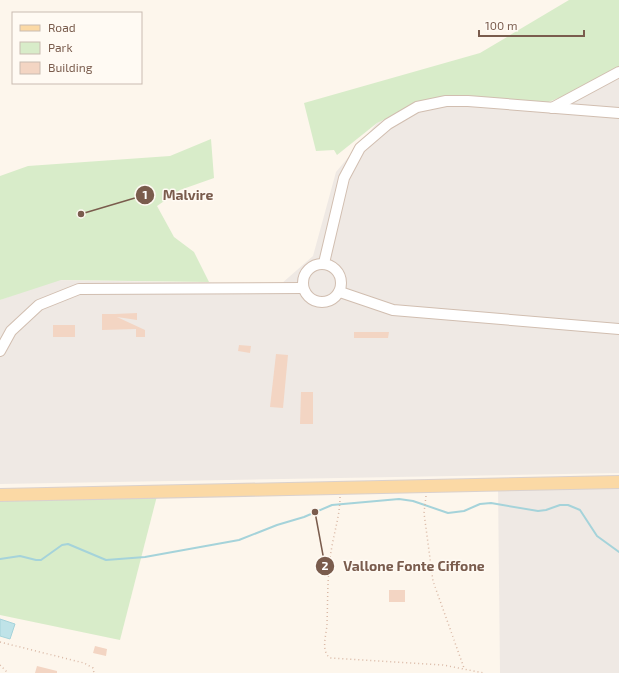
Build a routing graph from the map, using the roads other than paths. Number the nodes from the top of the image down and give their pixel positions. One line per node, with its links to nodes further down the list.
1 (619, 72): 2 (lane)
2 (552, 108): 3 (lane); 4 (lane)
3 (619, 113)
4 (324, 263): 5 (lane); 6 (lane)
5 (303, 288): 6 (lane); 8 (lane)
6 (340, 292): 7 (lane)
7 (619, 329)
8 (0, 351)
9 (619, 482): 10 (main road)
10 (0, 496)

